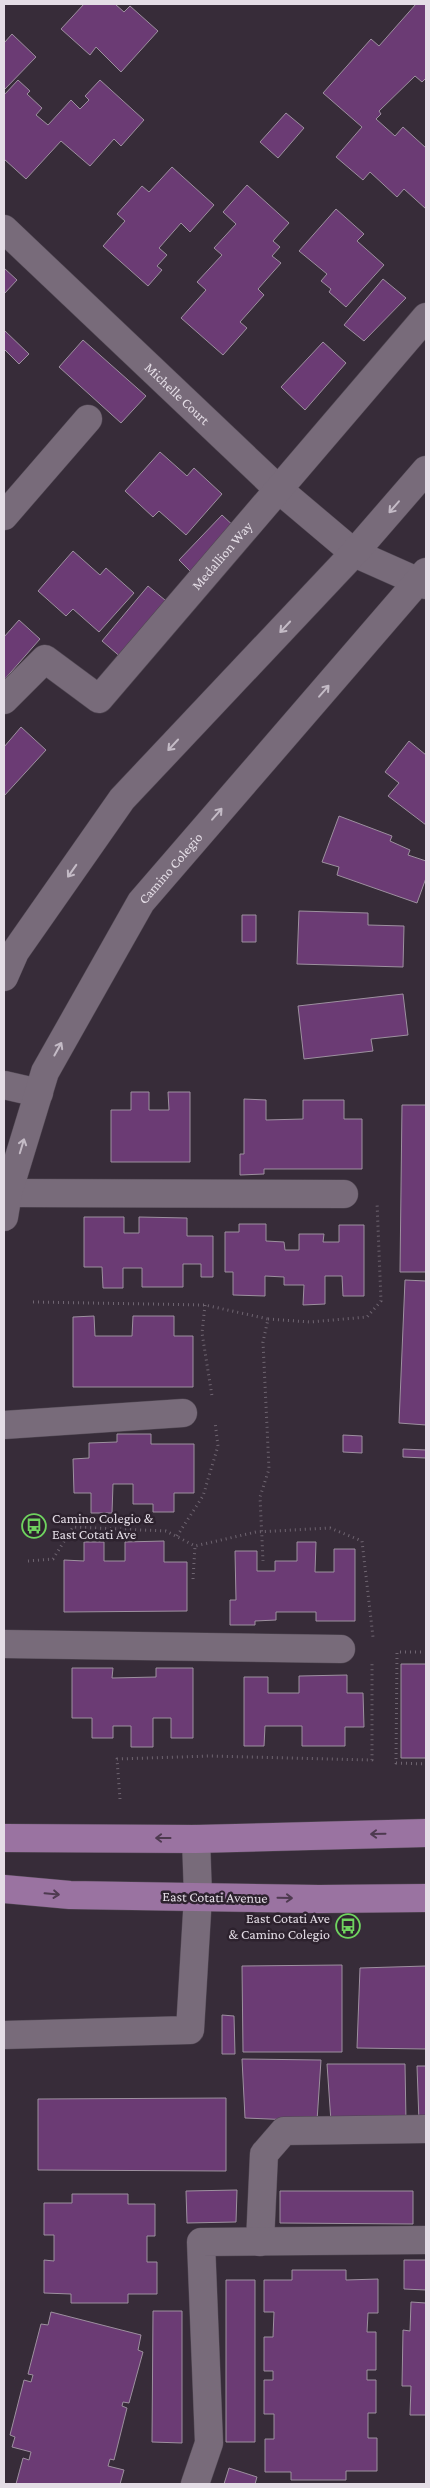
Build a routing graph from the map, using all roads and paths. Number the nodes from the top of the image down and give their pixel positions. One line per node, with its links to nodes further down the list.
1 (4, 229): 5 (street, Michelle Court)
2 (426, 317): 5 (street, Medallion Way)
3 (88, 419): 6 (street)
4 (426, 470): 7 (street, one-way to 7)
5 (277, 488): 7 (street, Michelle Court); 9 (street, Medallion Way)
6 (4, 516)
7 (354, 554): 8 (street, Michelle Court); 10 (street, one-way to 10)
8 (424, 580): 12 (street, Camino Colegio, one-way to 8)
9 (4, 700)
10 (4, 977)
11 (4, 1085): 12 (street)
12 (39, 1093): 14 (street, Camino Colegio, one-way to 12)
13 (344, 1194): 14 (street); 16 (path)
14 (6, 1205)
15 (33, 1302): 16 (path)
16 (268, 1319): 20 (path)
17 (183, 1413): 18 (street)
18 (4, 1425)
19 (195, 1546): 21 (path)
20 (263, 1562)
21 (193, 1579)
22 (4, 1644): 23 (street)
23 (341, 1649)
24 (426, 1652): 25 (path)
25 (426, 1764)
26 (426, 1833): 28 (main road, one-way to 28)
27 (4, 1838): 28 (main road, one-way to 27)
28 (196, 1838): 30 (street)
29 (4, 1889): 30 (main road, East Cotati Avenue, one-way to 30)
30 (198, 1896): 31 (main road, East Cotati Avenue, one-way to 31); 32 (street)
31 (426, 1898)
32 (4, 2036)
33 (426, 2129): 35 (street)
34 (426, 2240): 35 (street)
35 (260, 2242): 36 (street)
36 (195, 2484)

